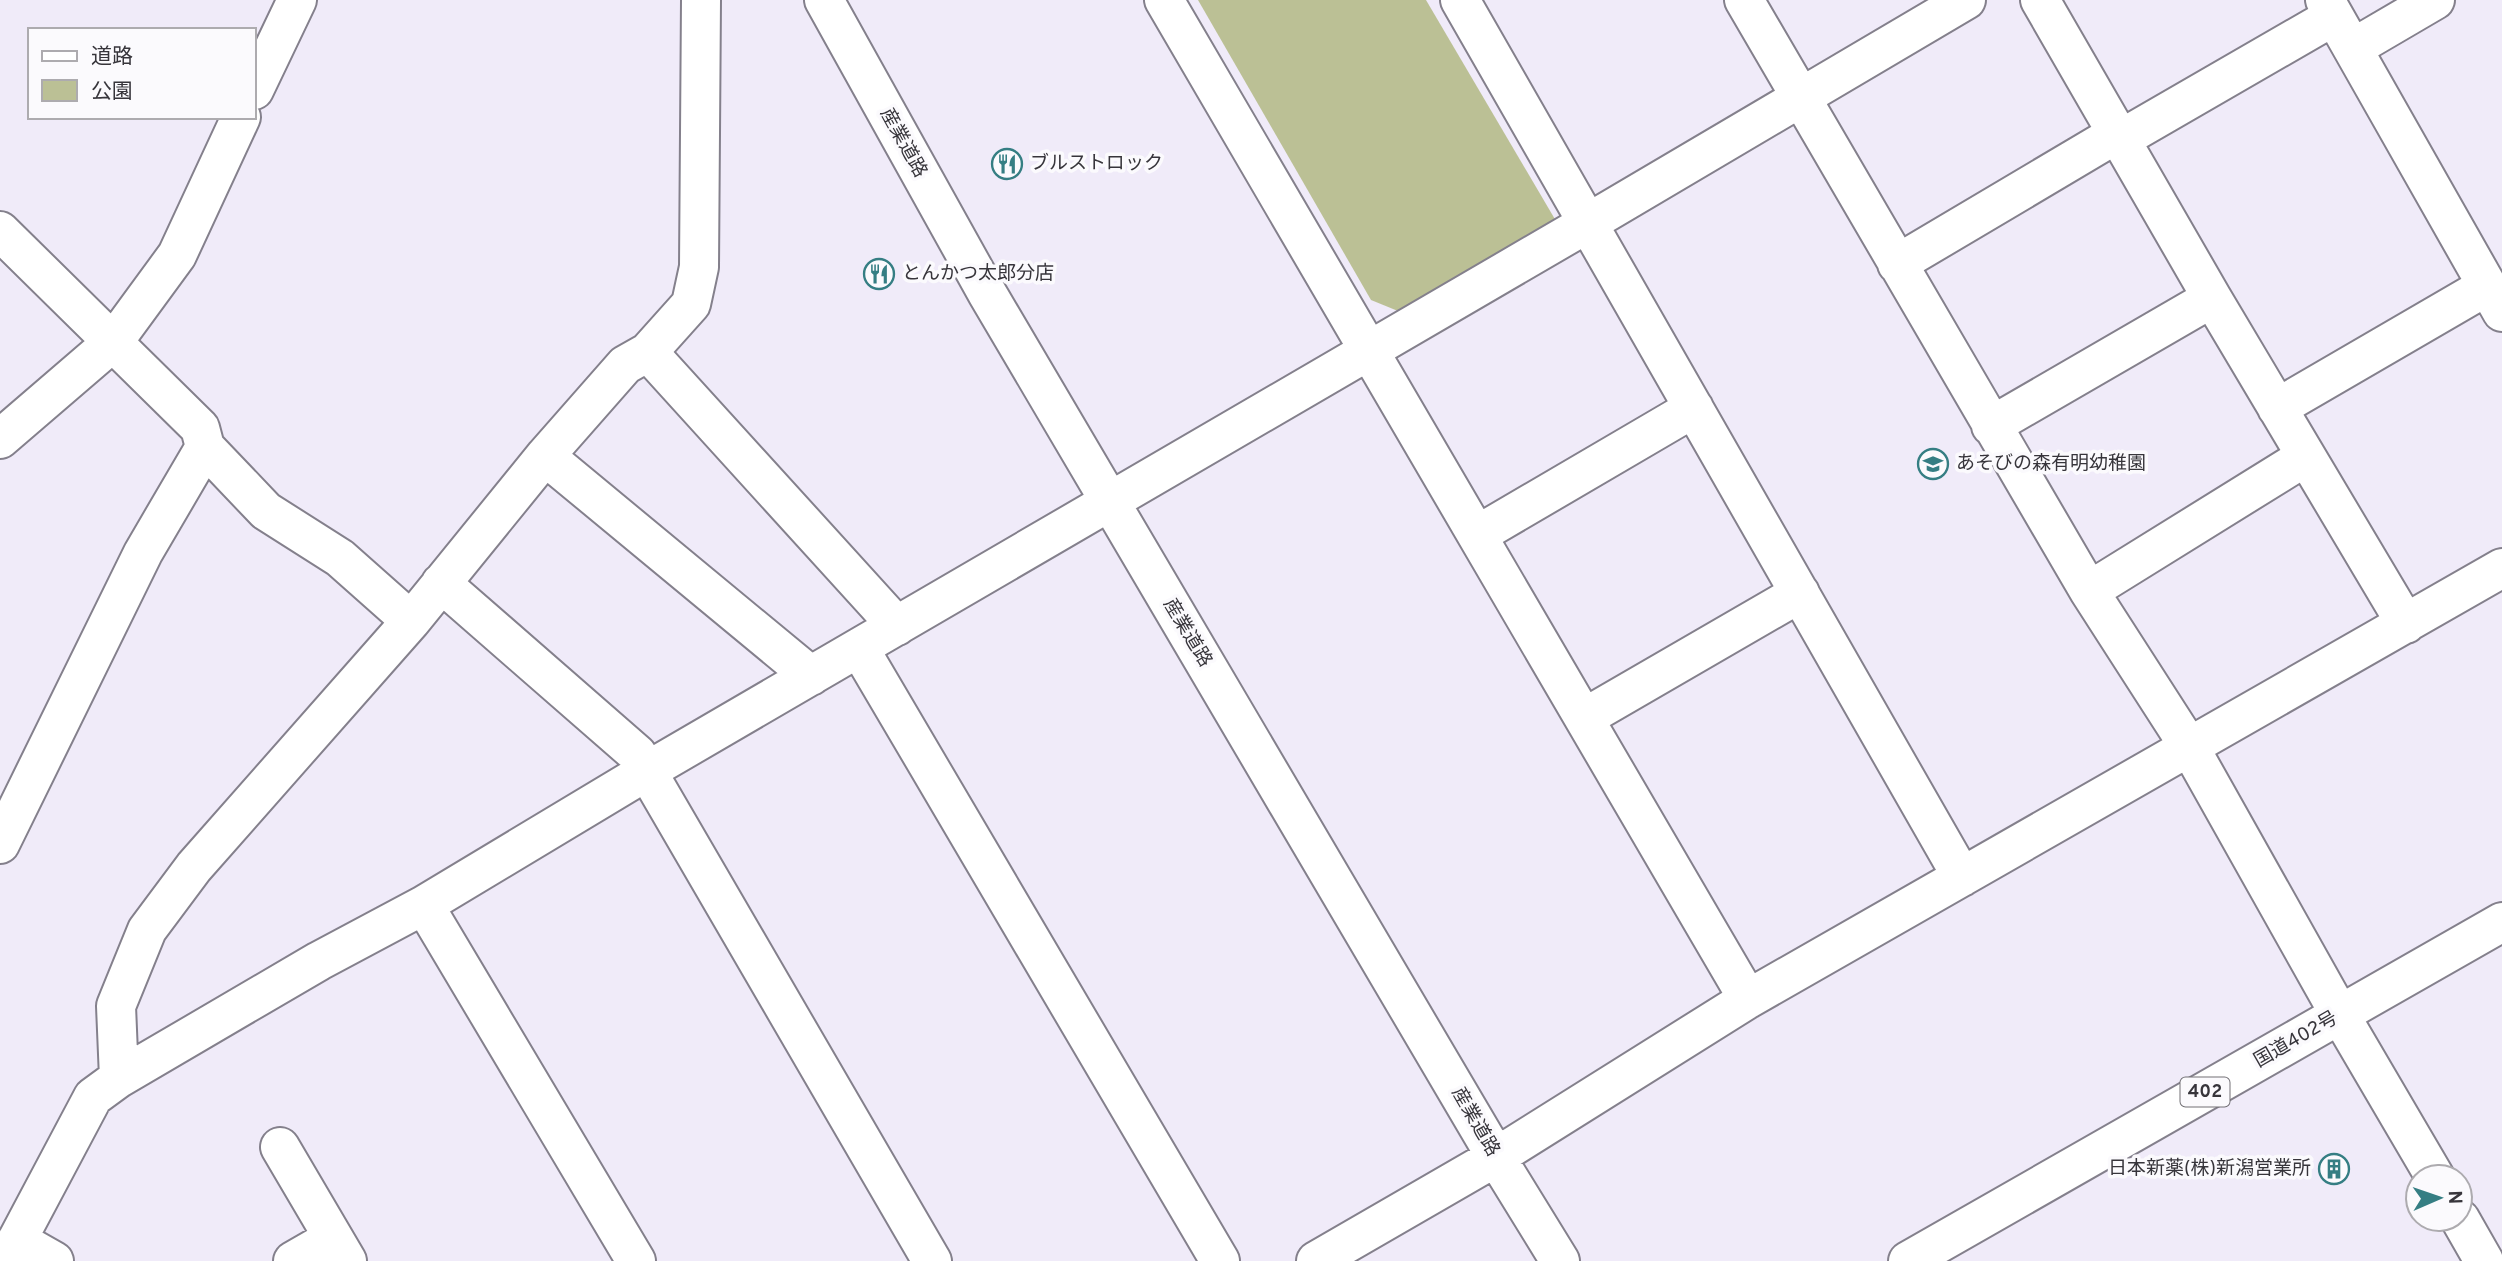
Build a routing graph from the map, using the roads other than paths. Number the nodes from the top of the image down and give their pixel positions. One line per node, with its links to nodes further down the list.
1 (297, 0): 11 (main road)
2 (701, 0): 22 (main road)
3 (824, 0): 30 (main road, 産業道路)
4 (1164, 0): 21 (main road)
5 (1460, 0): 15 (main road)
6 (1744, 0): 12 (main road)
7 (1966, 0): 12 (main road)
8 (2040, 0): 14 (main road)
9 (2435, 0): 10 (main road)
10 (2337, 21): 14 (main road); 19 (main road)
11 (256, 86)
12 (1801, 98): 15 (main road); 17 (main road)
13 (240, 119): 20 (main road)
14 (2119, 136): 17 (main road); 18 (main road)
15 (1588, 223): 21 (main road); 23 (main road)
16 (0, 231): 20 (main road)
17 (1897, 264): 25 (main road)
18 (2212, 298): 24 (main road); 25 (main road)
19 (2494, 299): 24 (main road)
20 (114, 341): 26 (main road); 27 (main road)
21 (1369, 351): 30 (main road); 31 (main road)
22 (648, 352): 28 (main road); 38 (main road)
23 (1694, 408): 31 (main road); 35 (main road)
24 (2277, 408): 29 (main road)
25 (1991, 426): 34 (main road)
26 (0, 439)
27 (205, 447): 36 (main road); 44 (main road)
28 (545, 456): 33 (main road); 40 (main road)
29 (2305, 457): 34 (main road); 37 (main road)
30 (1110, 502): 38 (main road); 52 (main road, 産業道路)
31 (1477, 535): 41 (main road)
32 (2502, 568): 37 (main road)
33 (441, 583): 36 (main road); 43 (main road)
34 (2089, 591): 42 (main road)
35 (1800, 593): 41 (main road); 45 (main road)
36 (411, 621): 50 (main road)
37 (2406, 624): 42 (main road)
38 (897, 626): 39 (main road)
39 (859, 648): 40 (main road); 61 (main road)
40 (811, 676): 43 (main road)
41 (1584, 718): 48 (main road)
42 (2190, 748): 45 (main road); 49 (main road)
43 (647, 771): 46 (main road); 60 (main road)
44 (0, 844)
45 (1962, 877): 48 (main road)
46 (424, 905): 50 (main road); 59 (main road)
47 (2502, 922): 49 (main road, 国道402号 / 402)
48 (1748, 999): 52 (main road)
49 (2340, 1015): 53 (main road); 64 (main road, 国道402号 / 402)
50 (119, 1078): 56 (main road)
51 (280, 1147): 55 (main road)
52 (1496, 1157): 62 (main road); 63 (main road, 産業道路)
53 (2427, 1163)
54 (2468, 1233): 65 (main road)
55 (340, 1250): 58 (main road)
56 (11, 1251): 57 (main road)
57 (54, 1261)
58 (293, 1261)
59 (636, 1261)
60 (932, 1261)
61 (1220, 1261)
62 (1316, 1261)
63 (1560, 1261)
64 (1908, 1261)
65 (2484, 1261)

